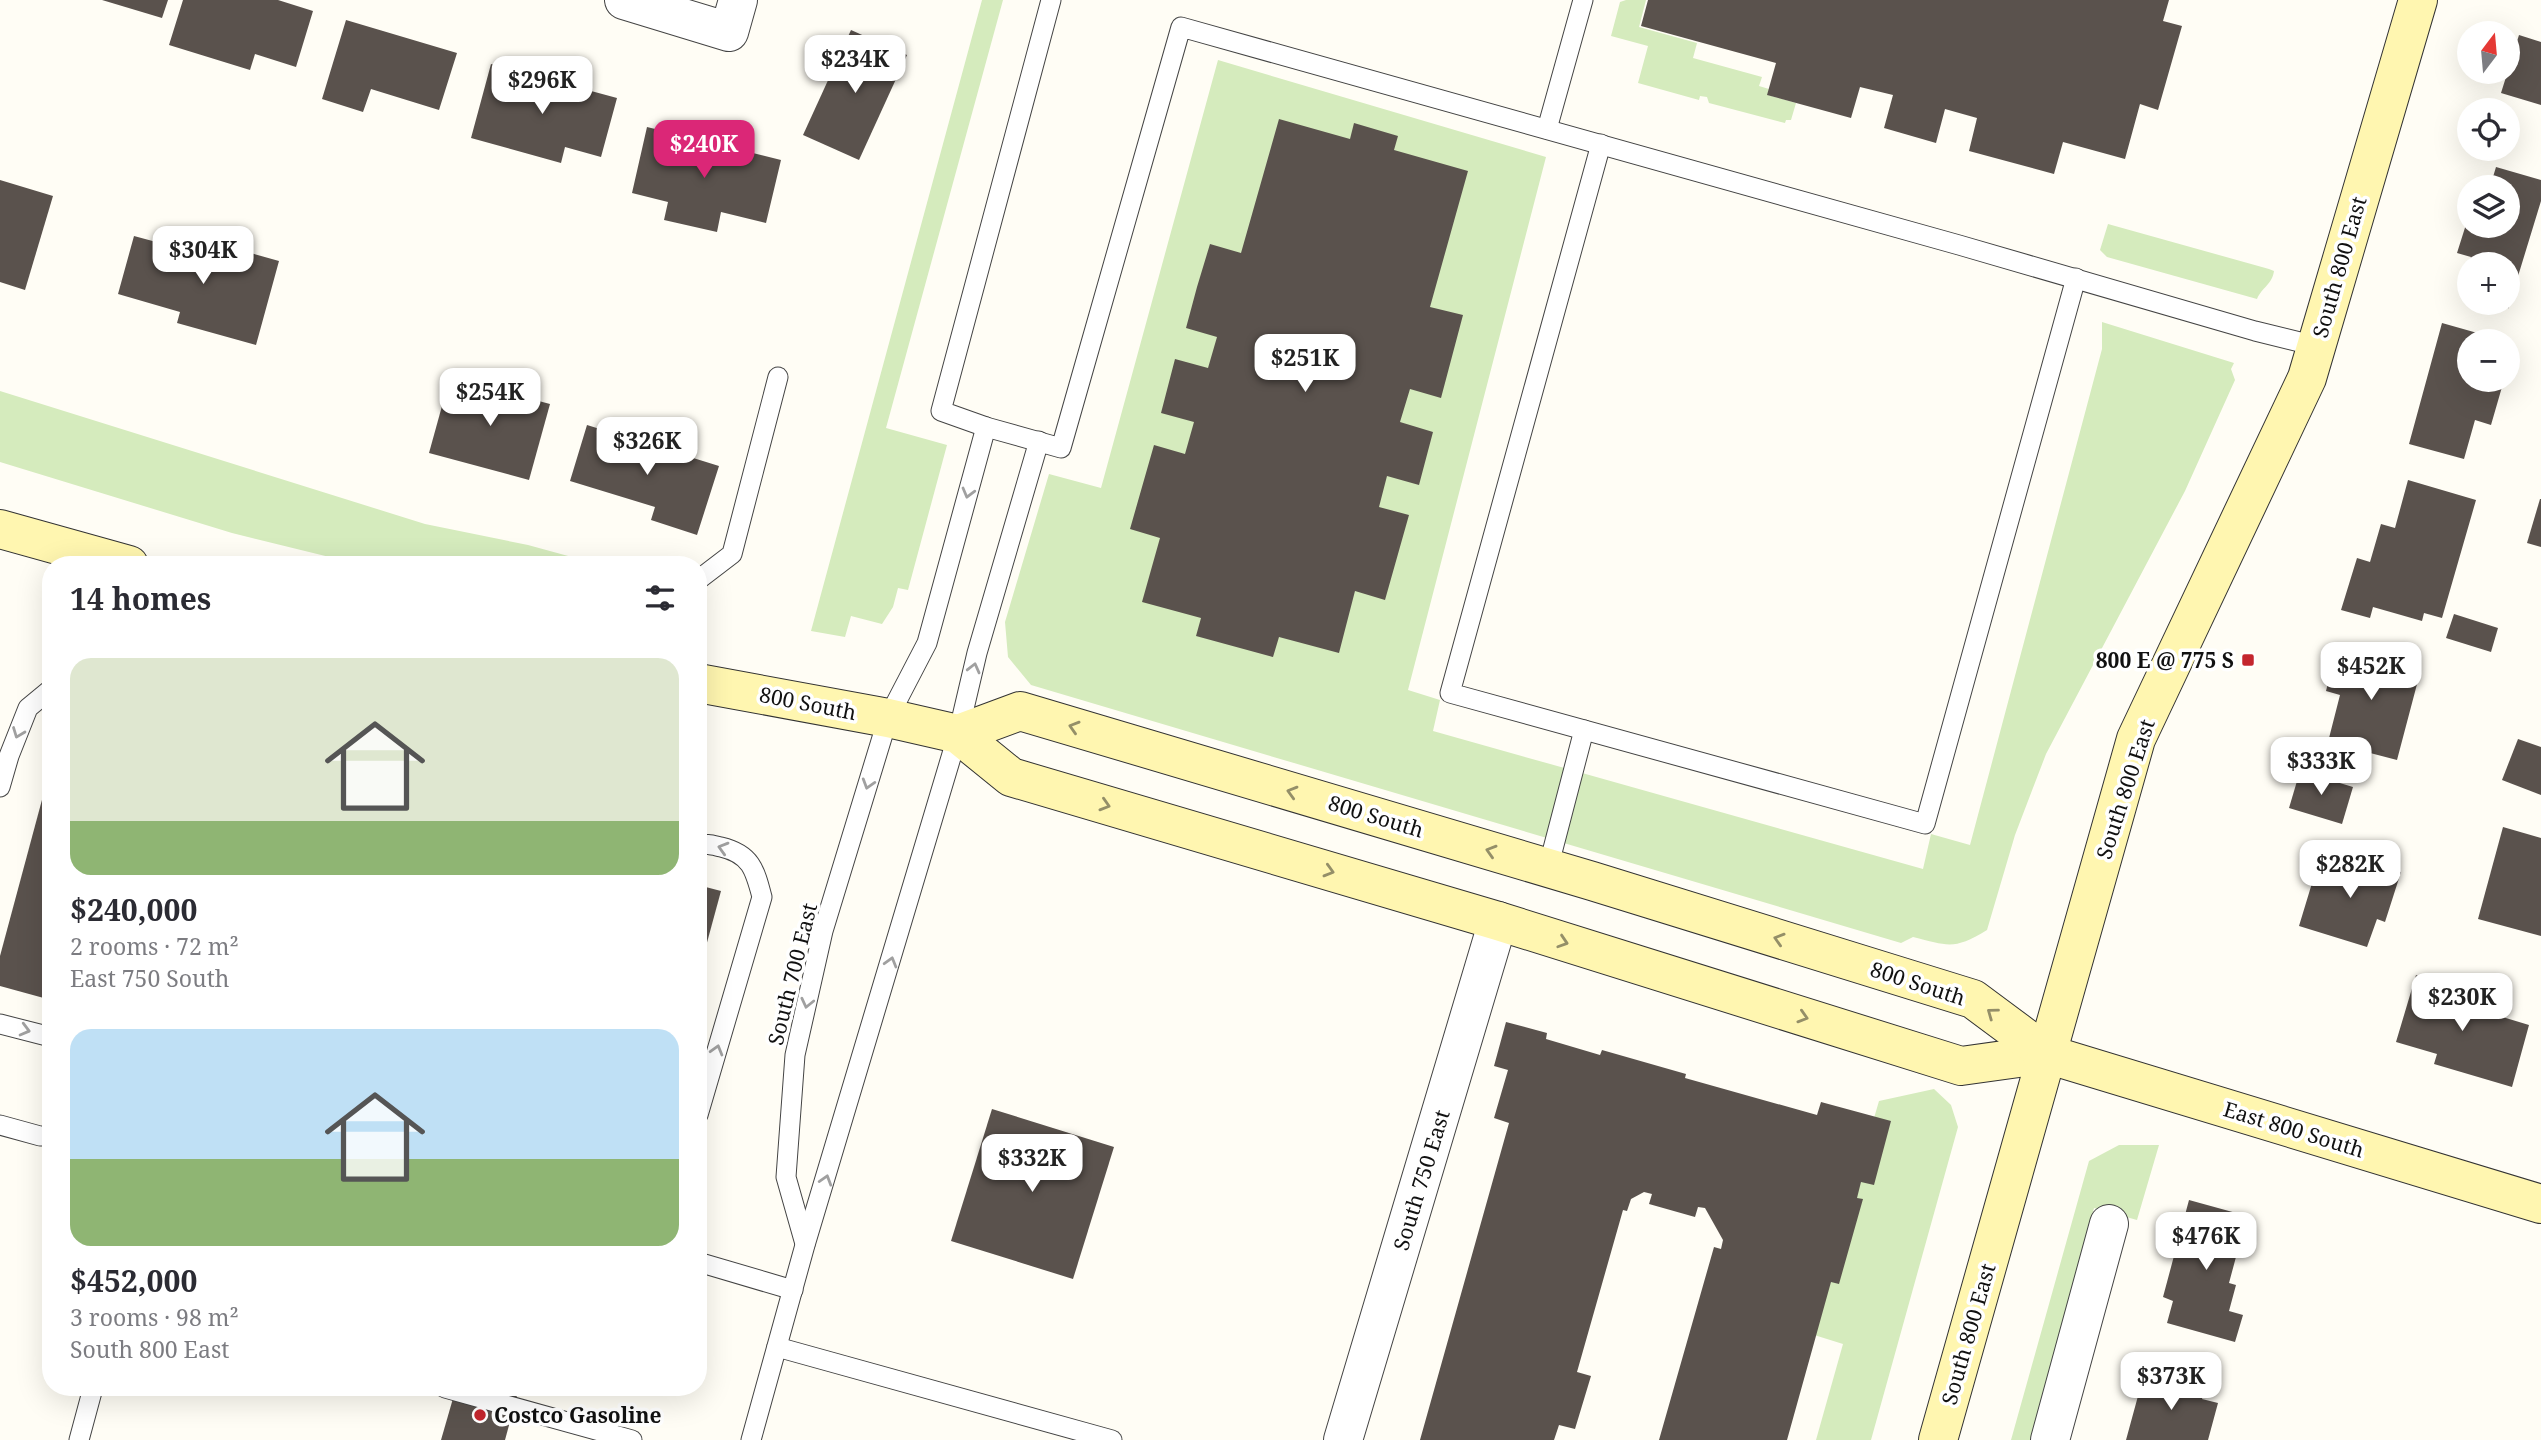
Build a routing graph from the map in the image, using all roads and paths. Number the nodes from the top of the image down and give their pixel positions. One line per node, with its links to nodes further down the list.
1 (624, 0): 5 (street)
2 (1051, 0): 11 (lane)
3 (1583, 0): 6 (lane)
4 (2418, 0): 9 (main road, South 800 East)
5 (734, 16)
6 (1547, 130): 7 (lane); 12 (lane)
7 (1601, 144): 8 (lane); 19 (lane)
8 (2076, 278): 9 (lane); 19 (lane)
9 (2316, 346): 27 (main road, South 800 East)
10 (778, 377): 15 (lane)
11 (986, 427): 12 (lane); 18 (lane, South 700 East, one-way to 18)
12 (1039, 441): 20 (lane, one-way to 12)
13 (0, 529): 14 (main road)
14 (97, 556)
15 (707, 573)
16 (707, 685): 18 (main road, 800 South)
17 (42, 696): 21 (lane, one-way to 21)
18 (887, 718): 20 (main road, 800 South); 33 (lane, South 700 East, one-way to 33)
19 (1584, 730): 23 (lane)
20 (958, 734): 23 (main road, 800 South, one-way to 20); 24 (main road, 800 South, one-way to 24); 33 (lane, one-way to 20)
21 (0, 787)
22 (707, 843): 28 (lane, one-way to 22)
23 (1548, 868): 27 (main road, 800 South, one-way to 23)
24 (1498, 921): 27 (main road, 800 South, one-way to 27); 43 (street, South 750 East)
25 (0, 1024): 26 (lane, one-way to 26)
26 (42, 1035)
27 (2048, 1054): 31 (main road, East 800 South); 44 (main road, South 800 East)
28 (707, 1084)
29 (0, 1125): 30 (lane)
30 (42, 1136)
31 (2541, 1204)
32 (2109, 1224): 45 (street)
33 (805, 1245): 35 (lane)
34 (707, 1265): 35 (lane)
35 (793, 1290): 36 (lane)
36 (777, 1347): 41 (lane); 42 (lane)
37 (91, 1396): 39 (lane)
38 (474, 1396): 40 (lane)
39 (79, 1440)
40 (632, 1440)
41 (751, 1440)
42 (1112, 1440)
43 (1343, 1440)
44 (1938, 1440)
45 (2050, 1440)

